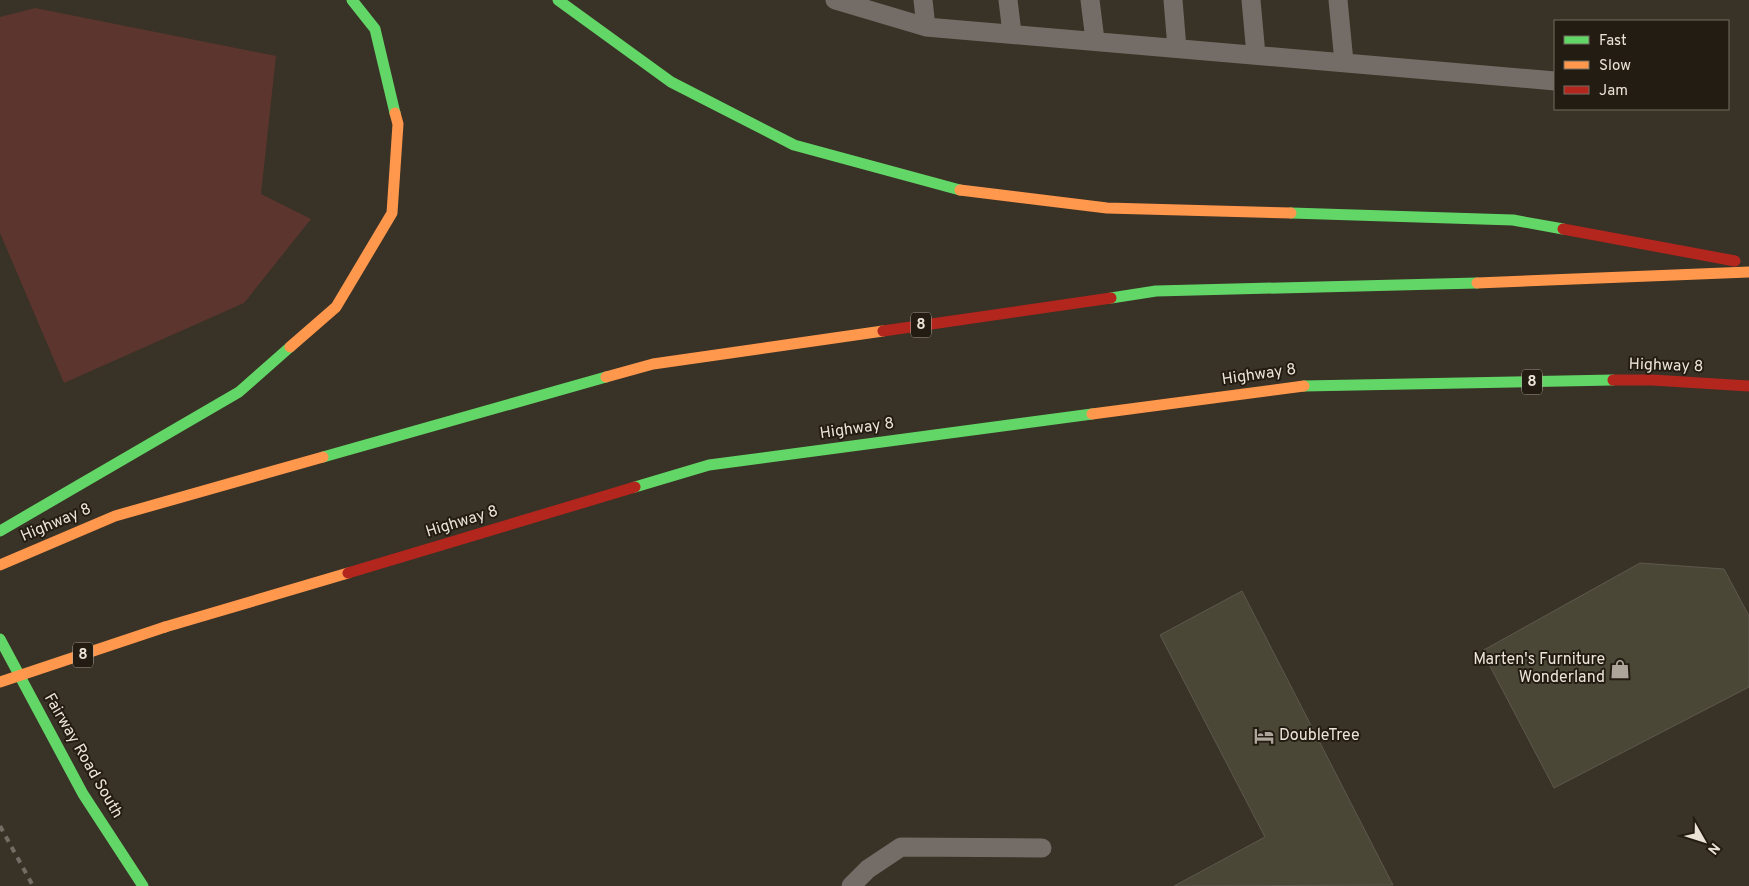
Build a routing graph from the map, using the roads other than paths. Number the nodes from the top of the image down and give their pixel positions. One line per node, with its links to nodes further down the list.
1 (352, 0): 20 (main road)
2 (558, 0): 17 (main road)
3 (835, 0): 10 (lane)
4 (923, 0): 10 (lane)
5 (1008, 0): 11 (lane)
6 (1090, 0): 12 (lane)
7 (1173, 0): 13 (lane)
8 (1251, 0): 14 (lane)
9 (1338, 0): 15 (lane)
10 (926, 27): 11 (lane)
11 (1012, 33): 12 (lane)
12 (1095, 40): 13 (lane)
13 (1177, 48): 14 (lane)
14 (1256, 55): 15 (lane)
15 (1344, 62): 16 (lane)
16 (1554, 81)
17 (1749, 264)
18 (1749, 272): 21 (main road, Highway 8 / 8)
19 (1749, 386): 23 (main road, Highway 8 / 8, bridge)
20 (0, 531)
21 (0, 565)
22 (0, 639): 25 (main road, Fairway Road South)
23 (0, 682)
24 (1042, 848): 26 (lane)
25 (143, 886)
26 (851, 886)

